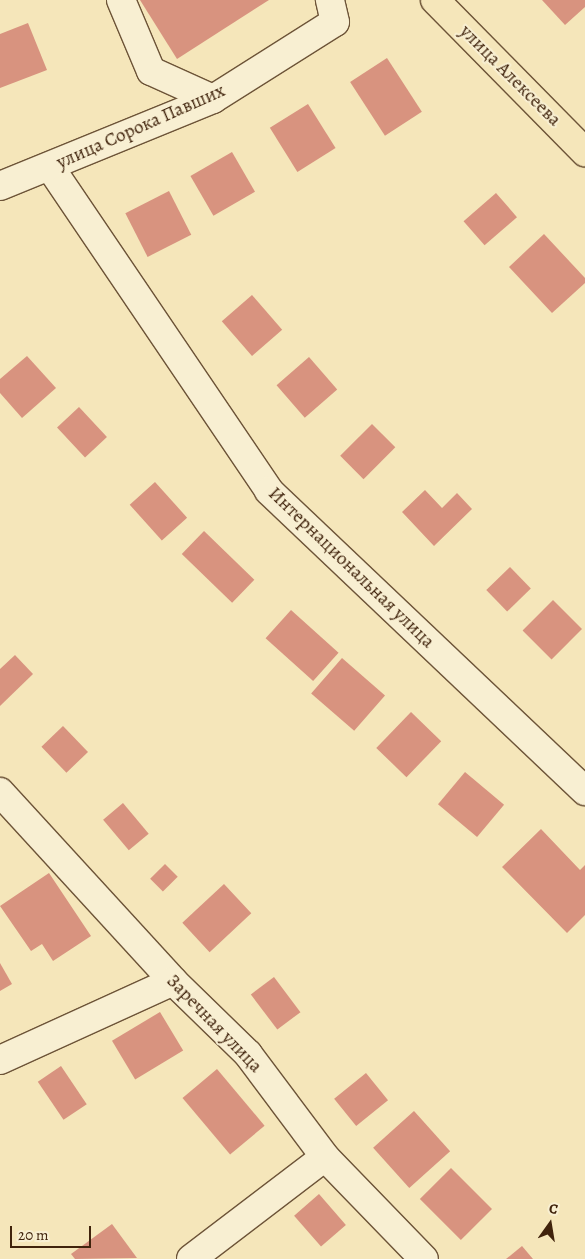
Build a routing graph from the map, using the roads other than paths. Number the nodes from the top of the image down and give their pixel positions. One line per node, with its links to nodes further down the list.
1 (121, 0): 4 (street)
2 (330, 0): 4 (street, улица Сорока Павших)
3 (435, 0): 5 (main road, улица Алексеева)
4 (213, 99): 6 (street, улица Сорока Павших)
5 (585, 152)
6 (50, 167): 7 (street, улица Сорока Павших); 8 (street, Интернациональная улица)
7 (0, 186)
8 (585, 791)
9 (0, 792): 10 (street, Заречная улица)
10 (173, 980): 11 (street); 12 (street, Заречная улица)
11 (0, 1060)
12 (325, 1157): 13 (street); 14 (street, Заречная улица)
13 (191, 1259)
14 (424, 1259)

